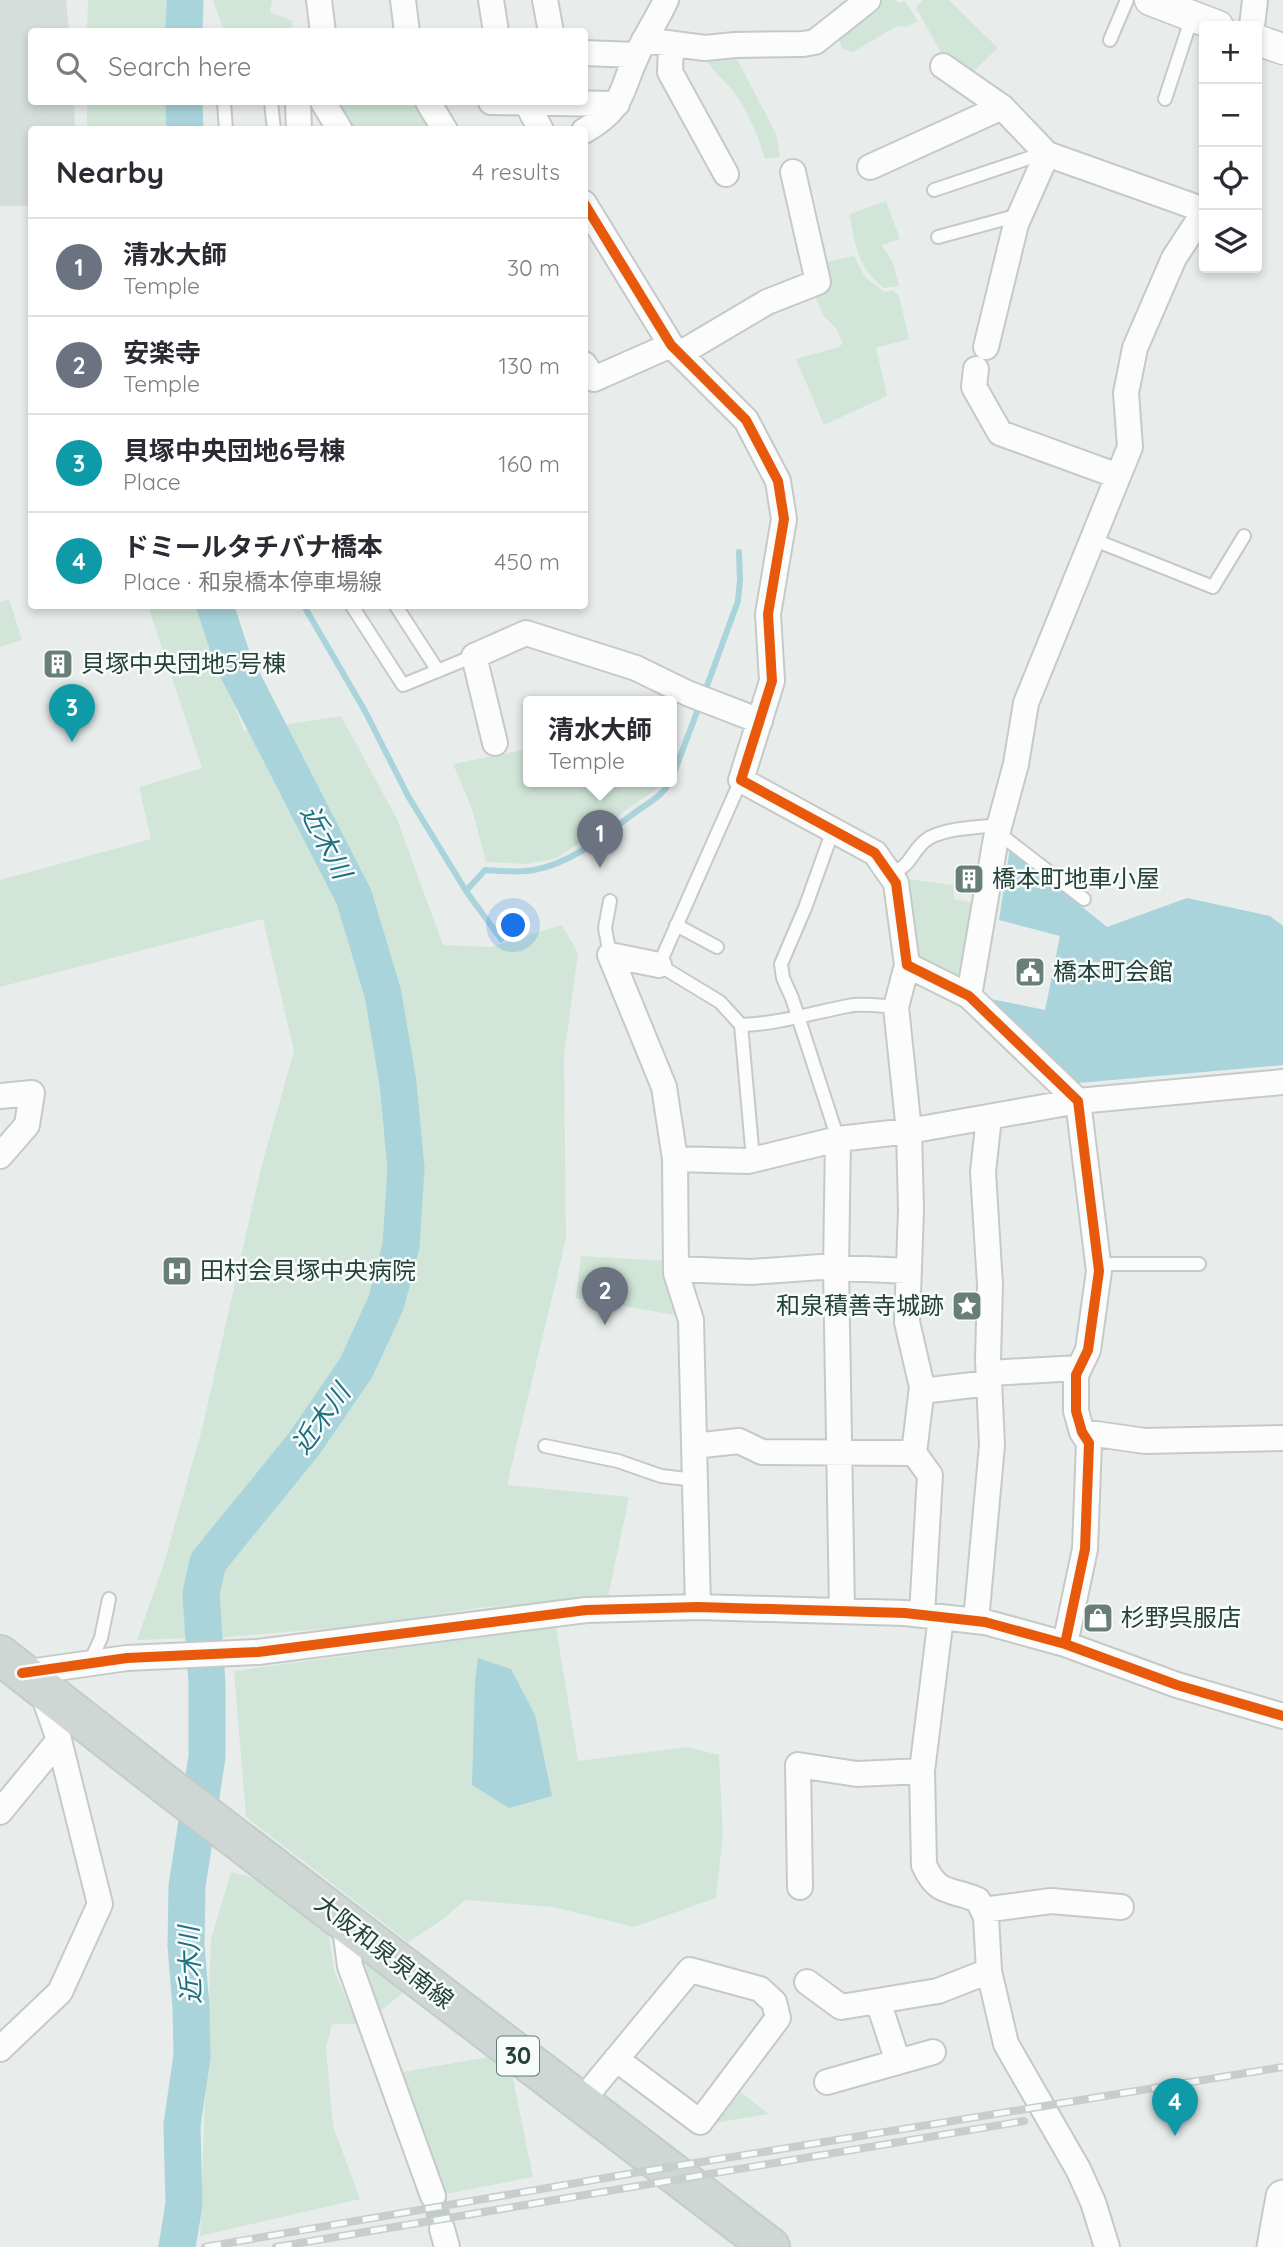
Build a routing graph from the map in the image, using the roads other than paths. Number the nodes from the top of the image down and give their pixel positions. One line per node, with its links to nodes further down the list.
1 (319, 0): 12 (street)
2 (403, 0): 13 (street)
3 (491, 0): 14 (street)
4 (545, 0): 15 (street)
5 (666, 0): 20 (street)
6 (868, 0): 19 (street)
7 (1127, 0): 17 (lane)
8 (1150, 0): 10 (street)
9 (1255, 0): 11 (street)
10 (1205, 21)
11 (1253, 21)
12 (322, 28)
13 (406, 28)
14 (494, 28)
15 (550, 28)
16 (1199, 33): 24 (lane)
17 (1110, 40)
18 (1262, 42): 21 (street)
19 (671, 44): 20 (street); 44 (street)
20 (640, 48): 22 (street); 26 (street)
21 (1283, 49)
22 (588, 52)
23 (943, 66): 33 (street)
24 (1165, 99)
25 (588, 103): 26 (street)
26 (617, 104): 40 (street)
27 (225, 105): 34 (lane)
28 (271, 105): 35 (lane)
29 (298, 105): 36 (street)
30 (325, 105): 37 (street)
31 (430, 105): 38 (street)
32 (528, 105): 39 (street)
33 (1002, 107): 41 (street); 42 (street)
34 (226, 126)
35 (274, 126)
36 (299, 126)
37 (338, 126)
38 (443, 126)
39 (539, 126)
40 (588, 129)
41 (1045, 157): 45 (lane); 47 (street); 48 (street)
42 (870, 167)
43 (793, 172): 51 (street)
44 (726, 174)
45 (934, 190)
46 (588, 209): 51 (street)
47 (1201, 210)
48 (1021, 215): 50 (lane); 53 (street)
49 (1199, 219): 53 (street)
50 (938, 237)
51 (676, 349): 52 (street); 60 (street)
52 (588, 376)
53 (1118, 477): 55 (street)
54 (1244, 536): 55 (lane)
55 (1092, 539): 63 (street)
56 (354, 609): 59 (lane)
57 (398, 609): 59 (lane)
58 (474, 656): 59 (lane); 60 (street); 61 (street)
59 (438, 671)
60 (760, 721): 62 (street)
61 (495, 743)
62 (741, 780): 64 (street); 68 (lane)
63 (998, 828): 65 (lane); 66 (lane); 73 (street)
64 (833, 830): 65 (street); 75 (lane)
65 (889, 874): 72 (street)
66 (1084, 899)
67 (610, 901): 70 (lane)
68 (676, 925): 69 (lane); 71 (lane)
69 (717, 947)
70 (610, 955): 71 (street); 85 (street)
71 (659, 965): 76 (lane)
72 (907, 965): 73 (street); 74 (street)
73 (969, 996): 79 (street)
74 (896, 1007): 75 (lane); 81 (street)
75 (797, 1019): 76 (lane); 82 (lane)
76 (741, 1025): 84 (lane)
77 (1283, 1082): 79 (street)
78 (0, 1096): 83 (street)
79 (1078, 1101): 80 (street); 86 (street)
80 (989, 1117): 81 (street); 92 (street)
81 (909, 1131): 82 (street); 90 (street)
82 (838, 1139): 84 (street); 88 (street)
83 (0, 1156)
84 (754, 1159): 85 (street)
85 (675, 1160): 89 (street)
86 (1098, 1264): 87 (lane); 91 (street)
87 (1199, 1264)
88 (836, 1268): 89 (street); 90 (street); 98 (street)
89 (676, 1269): 97 (street)
90 (909, 1271): 93 (street)
91 (1079, 1368): 92 (street); 94 (street)
92 (989, 1378): 93 (street); 105 (street)
93 (922, 1391): 99 (street)
94 (1082, 1432): 95 (street); 106 (street)
95 (1283, 1438)
96 (545, 1446): 100 (lane)
97 (694, 1447): 98 (street); 100 (street)
98 (840, 1453): 99 (street); 103 (street)
99 (914, 1453): 104 (street)
100 (695, 1480): 102 (street)
101 (109, 1599): 107 (lane)
102 (698, 1607): 103 (street); 107 (street)
103 (842, 1611): 104 (street)
104 (931, 1616): 105 (street); 111 (street)
105 (976, 1621): 106 (street)
106 (1065, 1644): 109 (street)
107 (90, 1662): 108 (street)
108 (21, 1672): 110 (street); 116 (main road, 大阪和泉泉南線 / 30)
109 (1283, 1716)
110 (59, 1740): 112 (street); 120 (street)
111 (922, 1771): 113 (street); 115 (street)
112 (0, 1812)
113 (800, 1887)
114 (1121, 1907): 115 (street)
115 (982, 1910): 117 (street)
116 (344, 1920): 125 (main road, 大阪和泉泉南線 / 30); 126 (street)
117 (989, 1971): 119 (street); 129 (street)
118 (807, 1982): 119 (street)
119 (877, 2001): 123 (street)
120 (0, 2049)
121 (933, 2052): 123 (street)
122 (616, 2059): 122 (street); 125 (street)
123 (898, 2062): 124 (street)
124 (827, 2082)
125 (580, 2104): 128 (main road, 大阪和泉泉南線 / 30)
126 (433, 2196)
127 (1283, 2197): 130 (main road)
128 (770, 2247)
129 (1107, 2247)
130 (1274, 2247)

